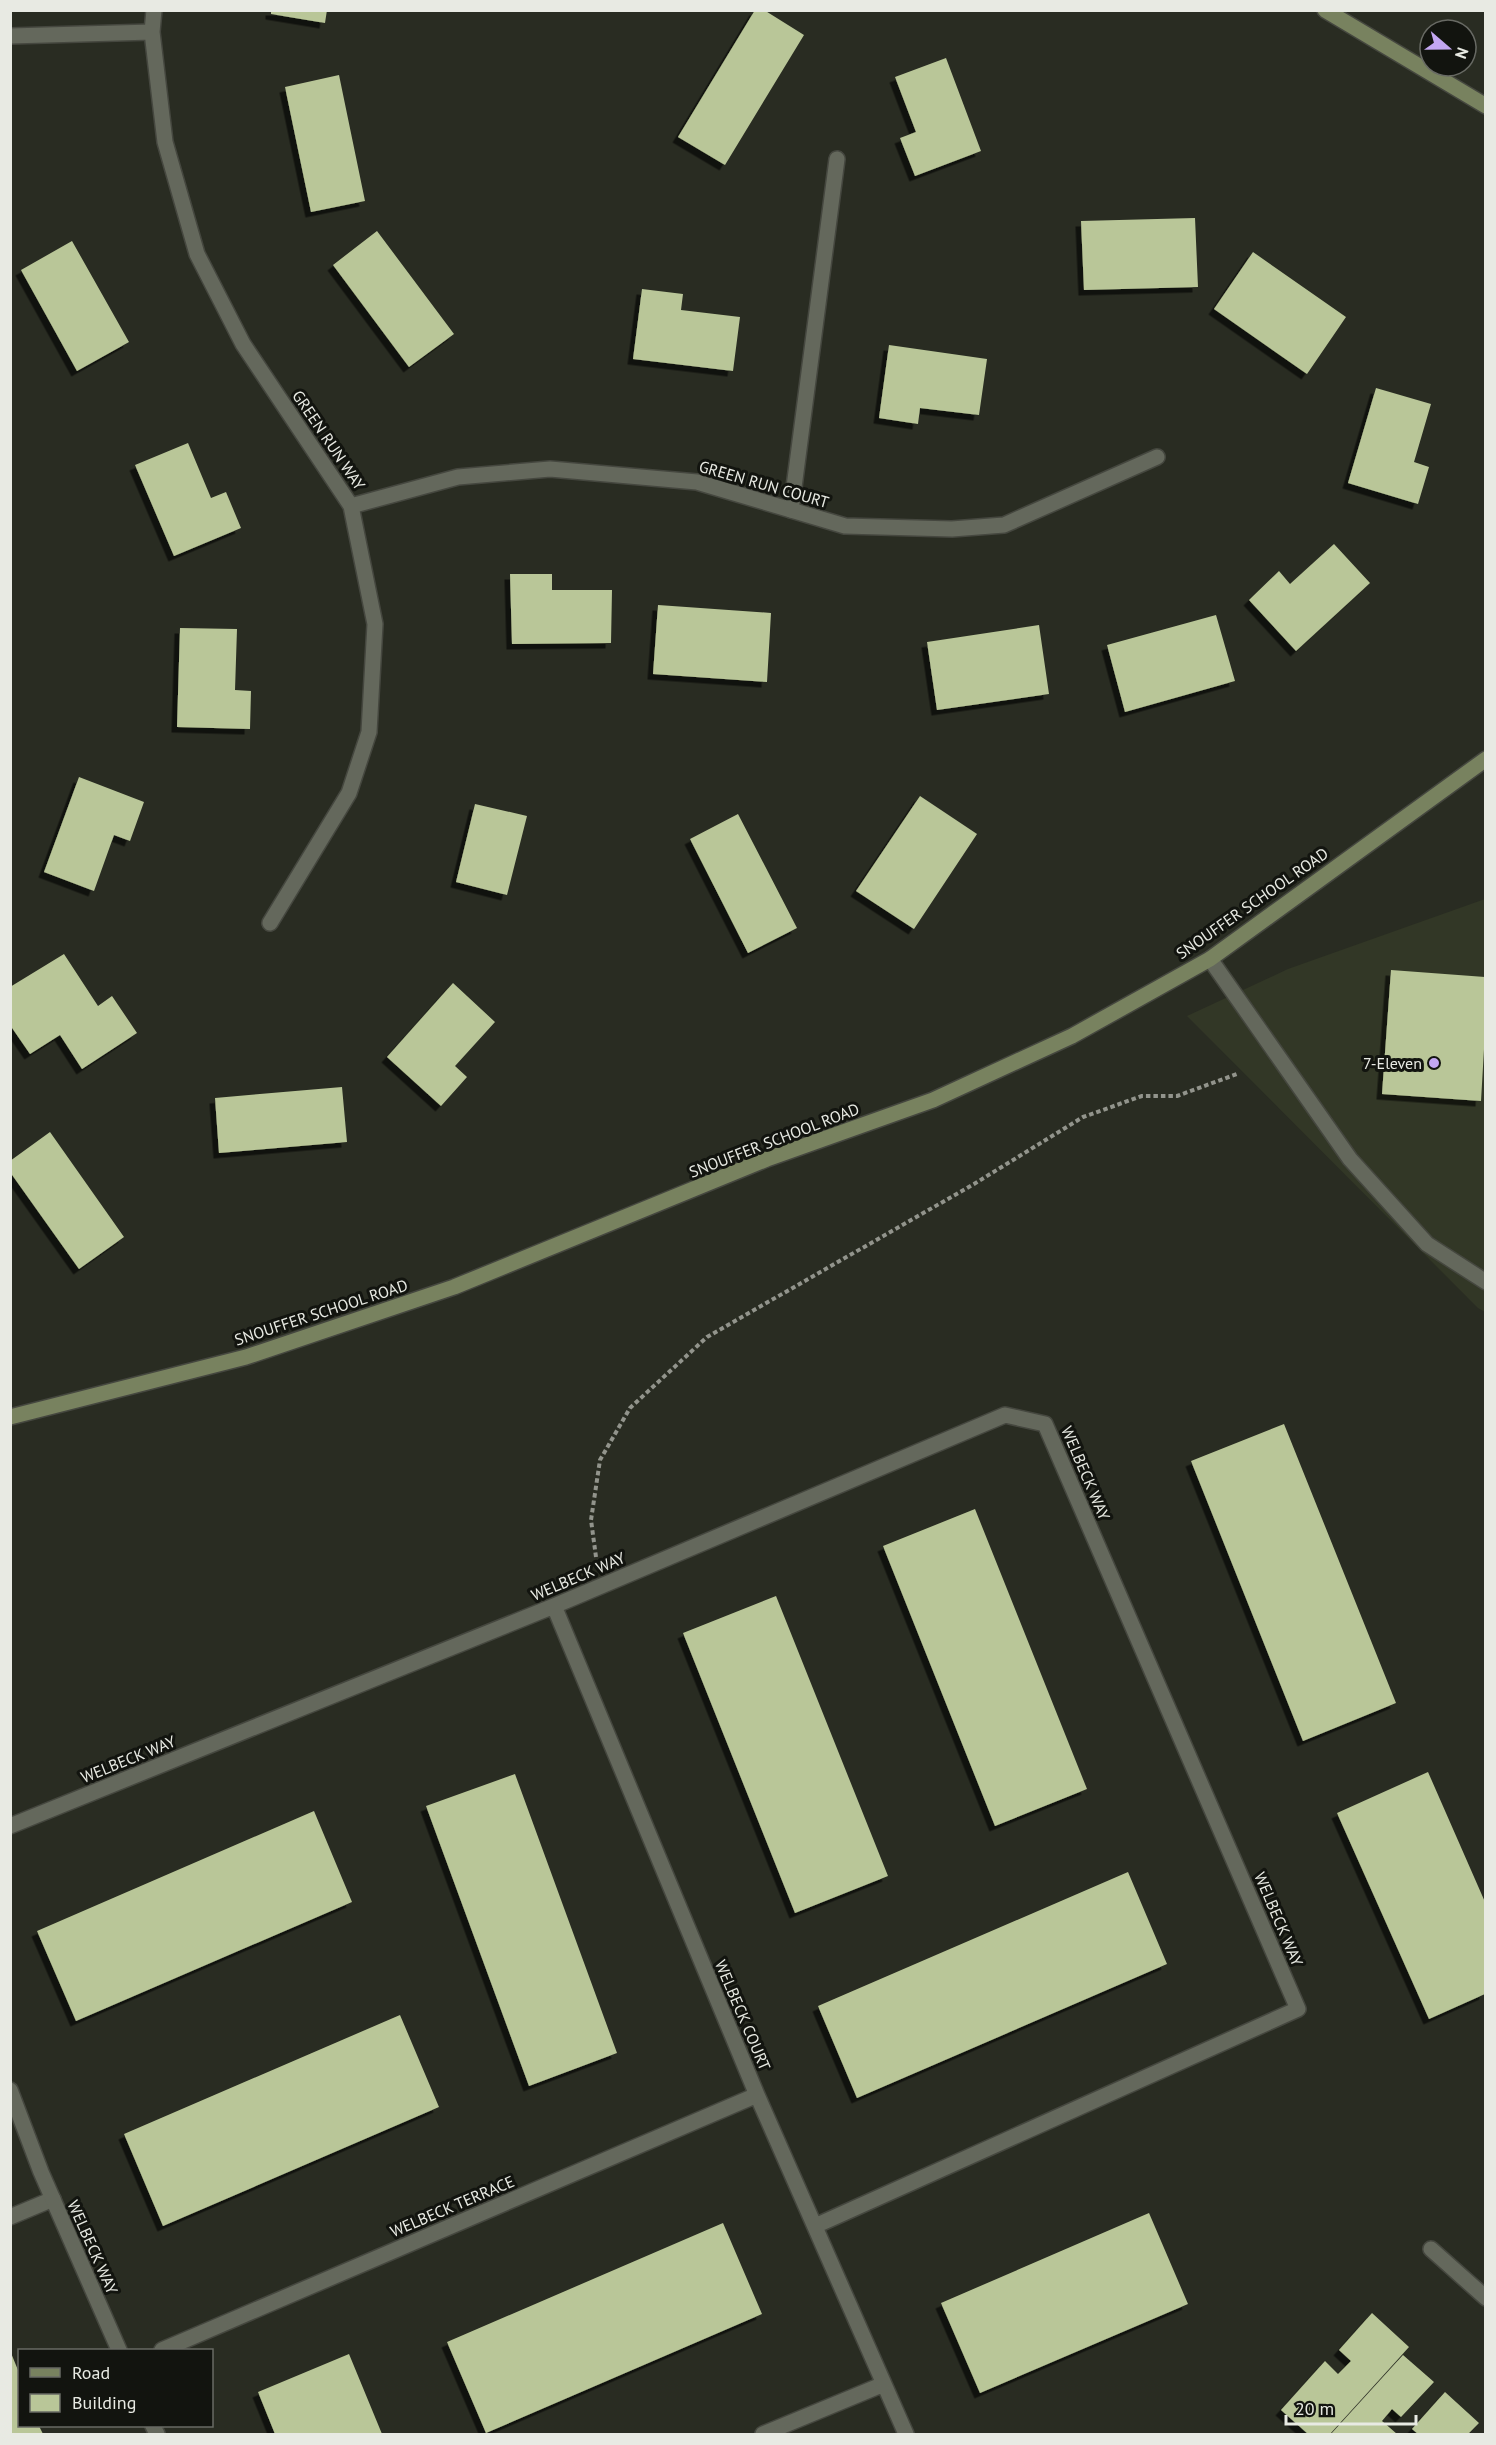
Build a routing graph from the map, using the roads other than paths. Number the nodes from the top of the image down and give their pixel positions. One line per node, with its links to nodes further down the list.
1 (154, 10): 3 (street, GREEN RUN WAY)
2 (1325, 10): 5 (main road)
3 (152, 32): 4 (street); 8 (street, GREEN RUN WAY)
4 (10, 36)
5 (1485, 106)
6 (837, 159): 9 (street)
7 (1156, 457): 9 (street, GREEN RUN COURT)
8 (351, 506): 9 (street, GREEN RUN COURT); 11 (street, GREEN RUN WAY)
9 (791, 510)
10 (1485, 759): 12 (main road, SNOUFFER SCHOOL ROAD)
11 (270, 923)
12 (1210, 959): 13 (street); 14 (main road, SNOUFFER SCHOOL ROAD)
13 (1485, 1282)
14 (10, 1417)
15 (554, 1606): 16 (street, WELBECK WAY); 18 (street, WELBECK COURT); 21 (street, WELBECK WAY)
16 (10, 1826)
17 (10, 2090): 19 (street, WELBECK WAY)
18 (757, 2095): 21 (street, WELBECK COURT); 25 (street, WELBECK TERRACE)
19 (53, 2199): 20 (street); 24 (street, WELBECK WAY)
20 (10, 2217)
21 (814, 2226): 26 (street, WELBECK COURT)
22 (1431, 2249): 23 (street)
23 (1485, 2298)
24 (119, 2349)
25 (164, 2349)
26 (884, 2384): 27 (street); 28 (street, WELBECK COURT)
27 (763, 2434)
28 (906, 2434)

